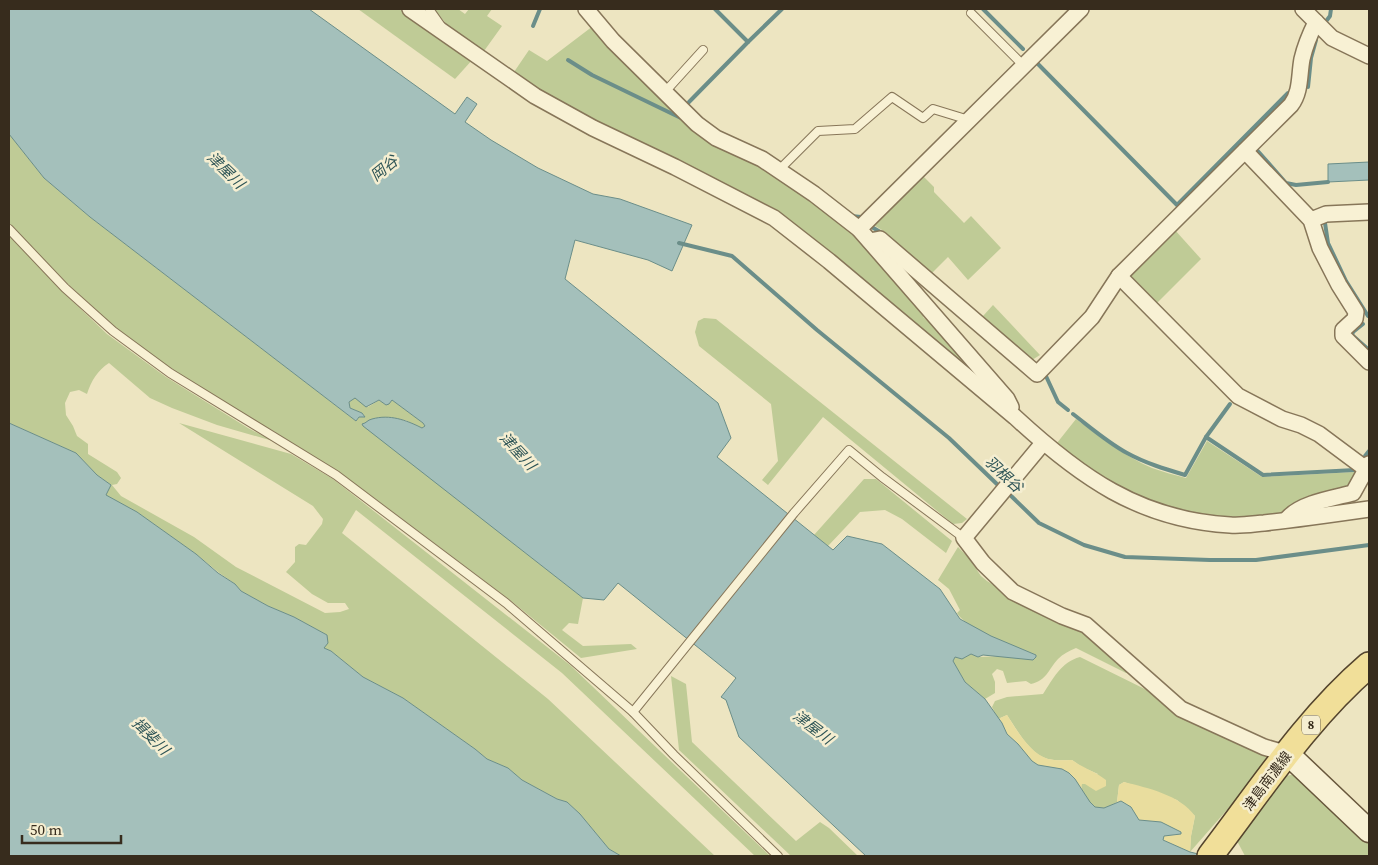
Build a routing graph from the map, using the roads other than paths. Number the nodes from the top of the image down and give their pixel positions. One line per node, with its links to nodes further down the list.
1 (410, 9): 8 (street)
2 (429, 9): 8 (lane)
3 (586, 9): 12 (street)
4 (1081, 9): 11 (street)
5 (1303, 9): 7 (street)
6 (971, 13): 11 (lane)
7 (1316, 22): 10 (street); 14 (street)
8 (446, 34): 23 (street)
9 (703, 50): 12 (lane)
10 (1369, 56)
11 (1024, 66): 13 (street)
12 (664, 93): 15 (street)
13 (969, 120): 15 (lane); 19 (street)
14 (1245, 151): 17 (street); 21 (street)
15 (779, 170): 19 (street)
16 (1369, 212): 17 (street)
17 (1310, 220): 22 (street)
18 (9, 229): 30 (lane)
19 (859, 229): 20 (street)
20 (870, 241): 21 (street); 23 (street)
21 (1119, 276): 25 (street)
22 (1369, 362)
23 (1015, 417): 24 (street)
24 (1038, 448): 27 (street); 28 (street)
25 (1368, 467): 27 (street)
26 (1369, 509): 27 (street)
27 (1285, 521)
28 (968, 532): 30 (lane); 31 (street)
29 (1369, 665): 31 (main road, 津島南濃線 / 8)
30 (633, 712): 33 (lane)
31 (1288, 754): 32 (street); 34 (main road, 津島南濃線 / 8)
32 (1369, 831)
33 (778, 856)
34 (1210, 856)

